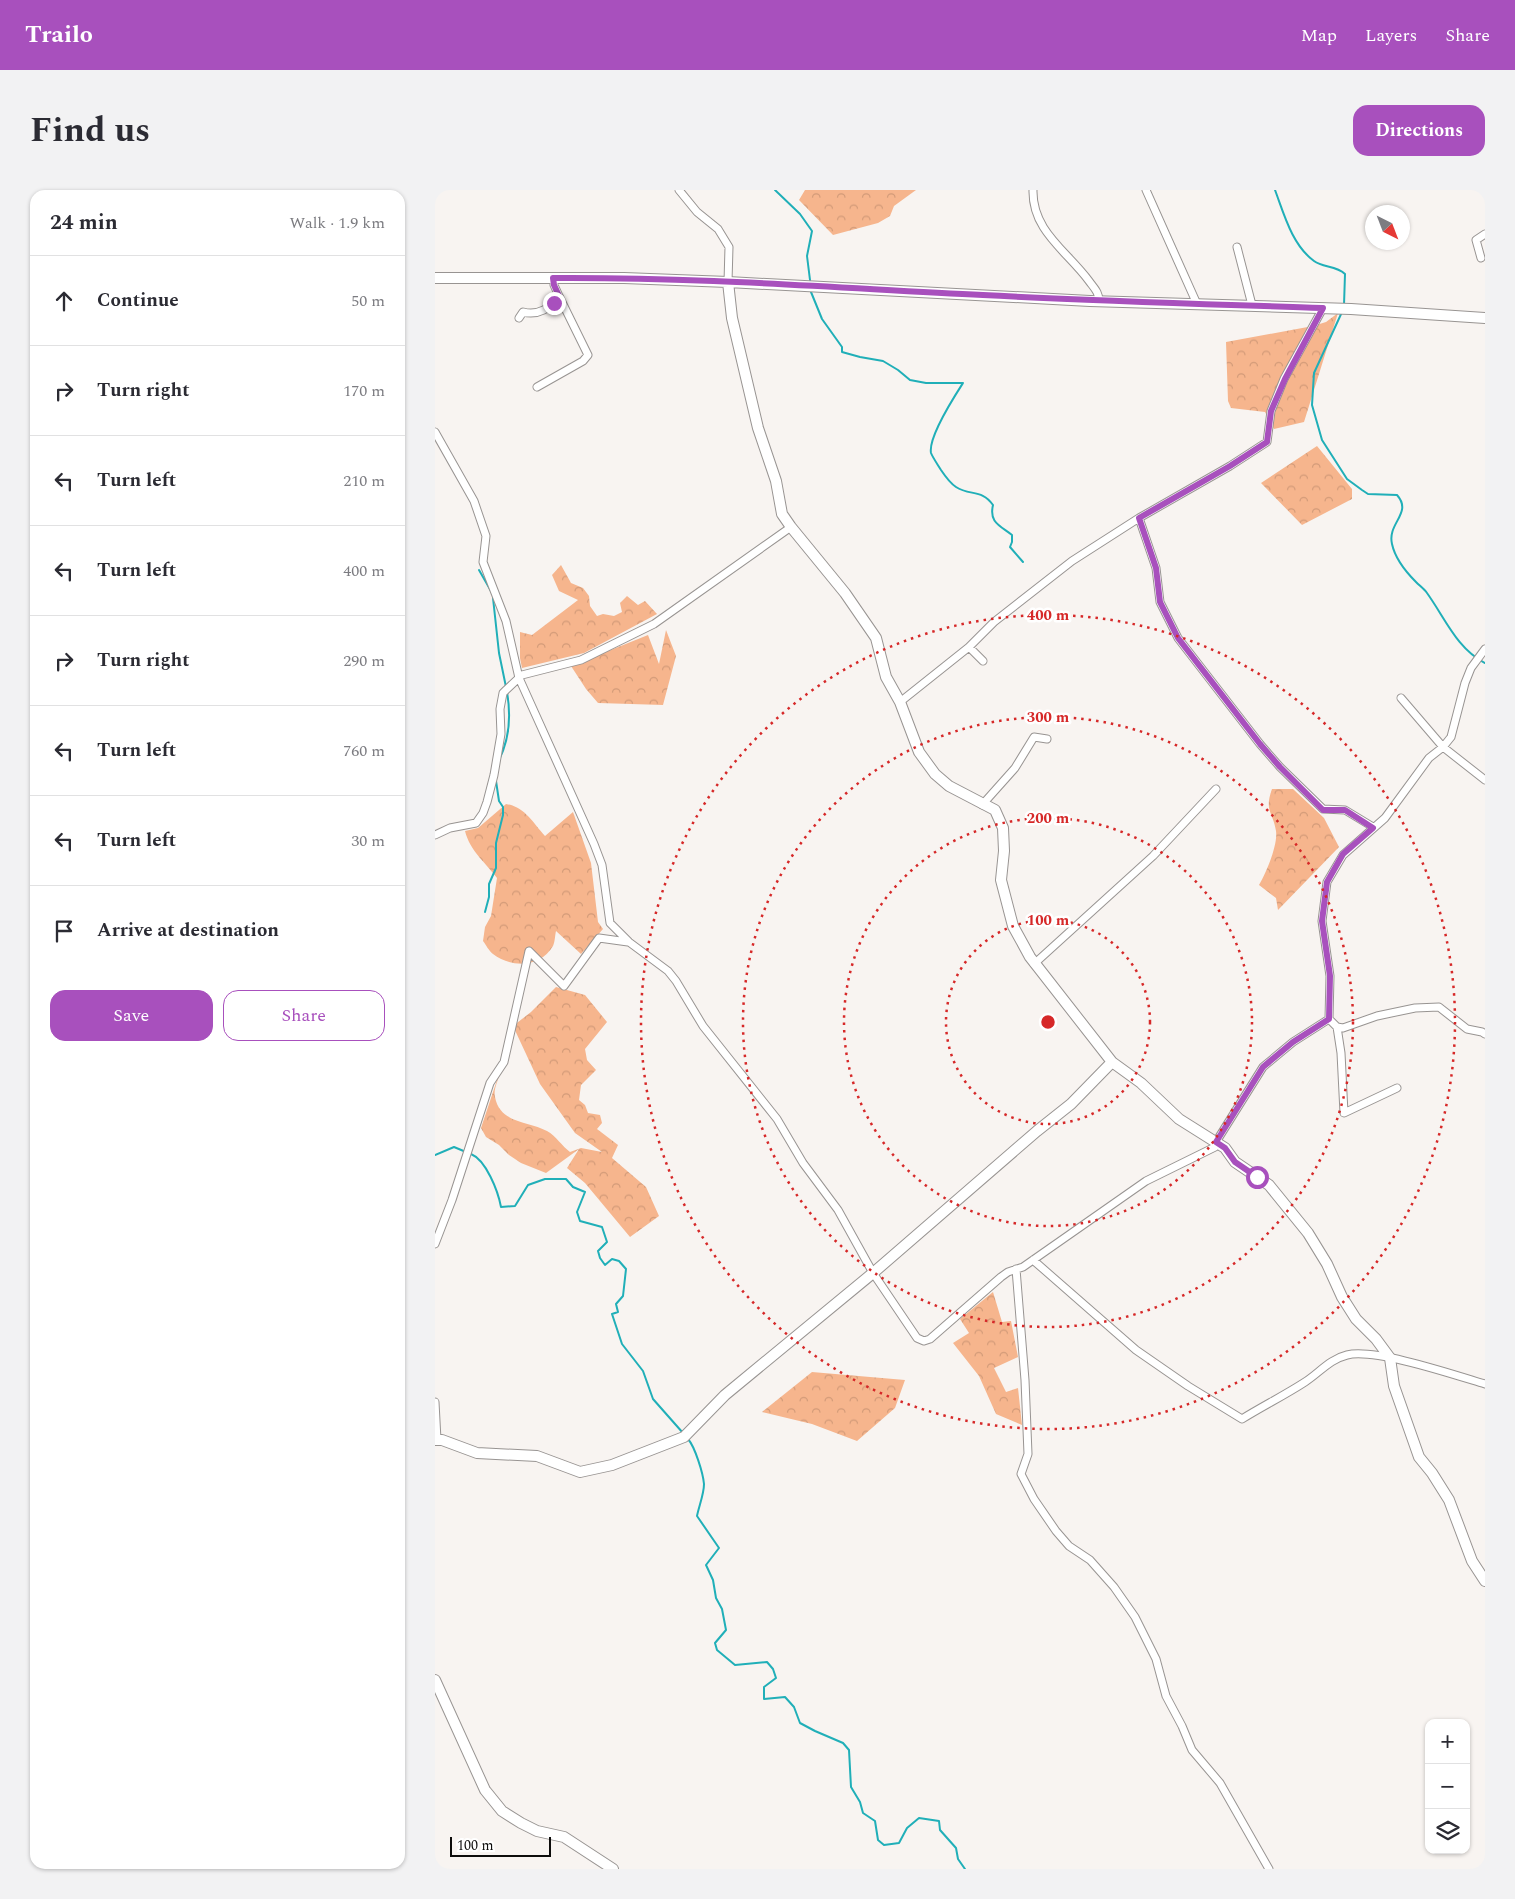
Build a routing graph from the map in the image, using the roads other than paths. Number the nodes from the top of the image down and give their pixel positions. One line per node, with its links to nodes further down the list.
1 (679, 190): 9 (street)
2 (1033, 190): 11 (street)
3 (1146, 190): 12 (street)
4 (1485, 234): 6 (street)
5 (1237, 247): 13 (street)
6 (1481, 258)
7 (435, 278): 8 (street)
8 (553, 278): 9 (street); 10 (street)
9 (728, 282): 11 (street); 20 (street)
10 (559, 296): 15 (street); 17 (street)
11 (1099, 301): 12 (street)
12 (1197, 304): 13 (street)
13 (1252, 305): 14 (street)
14 (1323, 308): 16 (street); 19 (street)
15 (519, 318)
16 (1485, 318)
17 (537, 387)
18 (435, 432): 24 (street)
19 (1139, 518): 21 (street); 32 (street)
20 (791, 527): 24 (street); 26 (street)
21 (969, 647): 23 (street); 26 (street)
22 (1483, 651): 28 (street)
23 (983, 662)
24 (519, 678): 33 (street); 34 (street)
25 (1401, 698): 28 (street)
26 (900, 702): 31 (street)
27 (1047, 739): 31 (street)
28 (1443, 747): 29 (street); 32 (street)
29 (1485, 780)
30 (1216, 789): 35 (street)
31 (982, 805): 35 (street)
32 (1373, 828): 36 (street)
33 (435, 835)
34 (629, 942): 42 (street); 45 (street)
35 (1034, 964): 39 (street)
36 (1329, 1019): 37 (street); 41 (street)
37 (1337, 1027): 38 (street); 40 (street)
38 (1485, 1034)
39 (1112, 1062): 41 (street); 45 (street)
40 (1397, 1088)
41 (1216, 1142): 43 (street); 46 (street)
42 (435, 1244)
43 (1033, 1260): 44 (street); 46 (street)
44 (1016, 1270): 45 (street); 53 (street)
45 (873, 1273): 49 (street)
46 (1390, 1358): 47 (street); 50 (street)
47 (1485, 1384)
48 (435, 1402): 49 (street)
49 (436, 1440)
50 (1485, 1581)
51 (435, 1680): 52 (street)
52 (613, 1869)
53 (1269, 1869)

